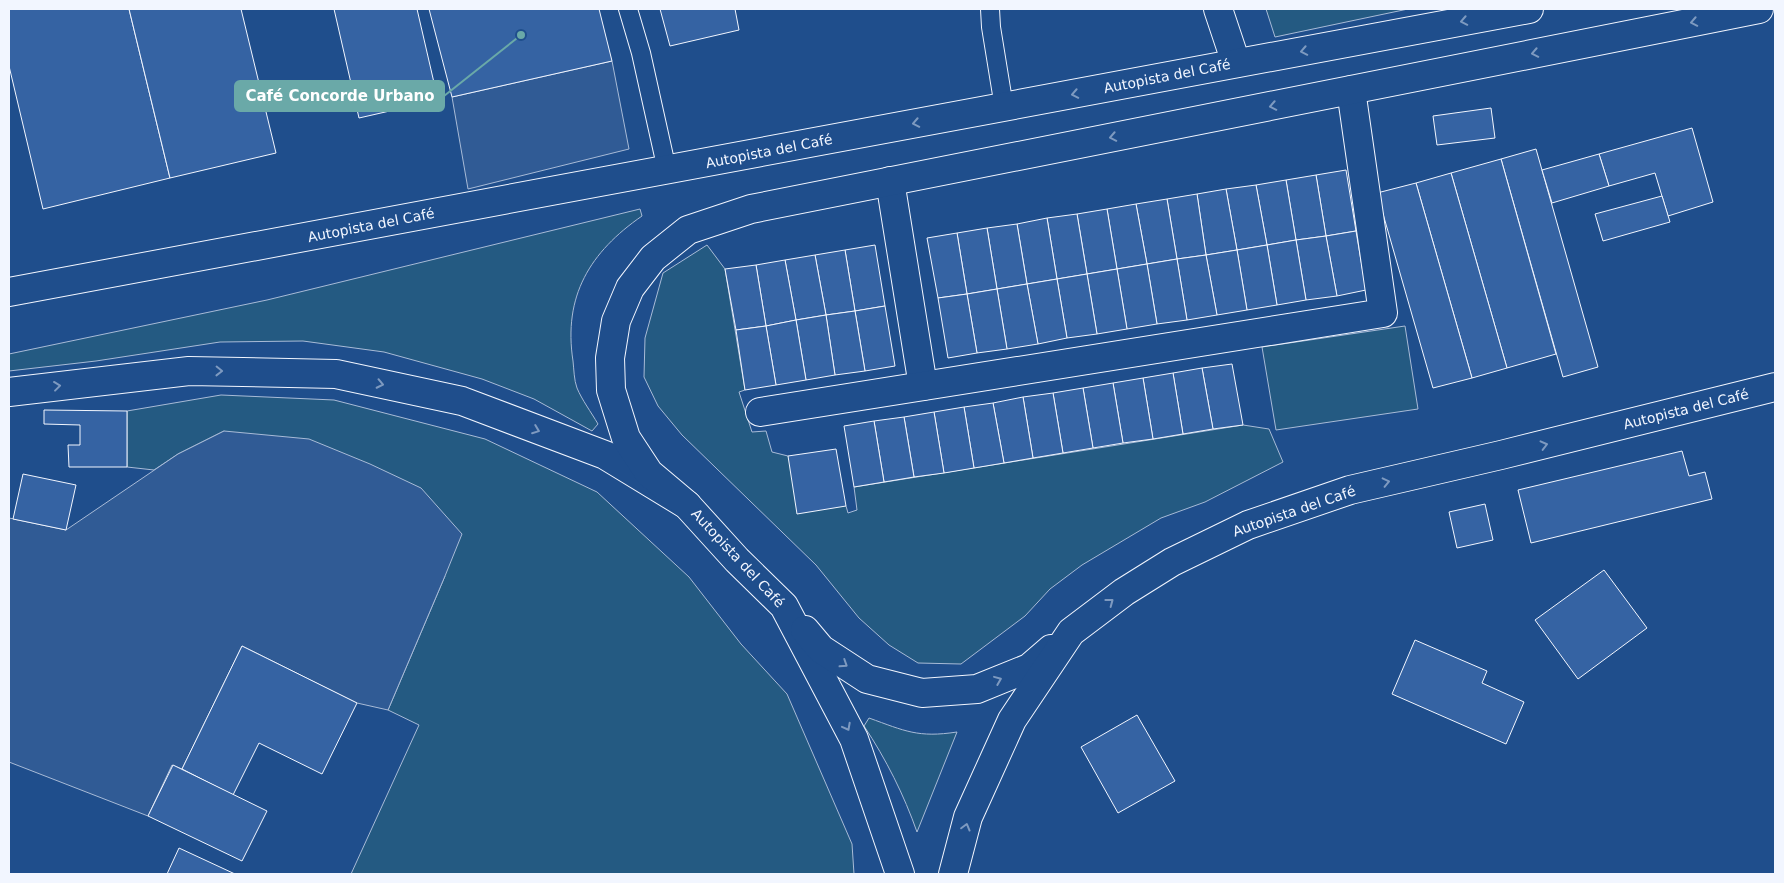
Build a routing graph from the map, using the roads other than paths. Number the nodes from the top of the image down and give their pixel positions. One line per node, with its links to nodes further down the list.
1 (628, 9): 9 (lane)
2 (990, 9): 8 (lane)
3 (1218, 9): 6 (main road)
4 (1529, 9): 6 (main road, Autopista del Café, one-way to 6)
5 (1760, 9): 7 (main road, one-way to 7)
6 (1236, 63): 8 (main road, Autopista del Café, one-way to 8)
7 (1351, 90): 10 (main road, one-way to 10); 12 (main road)
8 (1004, 107): 9 (main road, Autopista del Café, one-way to 9)
9 (667, 170): 11 (main road, Autopista del Café)
10 (890, 181): 12 (main road); 16 (main road)
11 (9, 292)
12 (923, 386): 15 (main road)
13 (1775, 387): 18 (main road, Autopista del Café, one-way to 13)
14 (9, 392): 16 (main road, Autopista del Café, one-way to 16)
15 (760, 412)
16 (687, 505): 17 (main road, Autopista del Café)
17 (784, 606): 18 (main road, one-way to 18); 19 (main road, Autopista del Café, one-way to 19)
18 (1072, 632): 20 (main road, Autopista del Café, one-way to 18)
19 (900, 874)
20 (954, 874)

